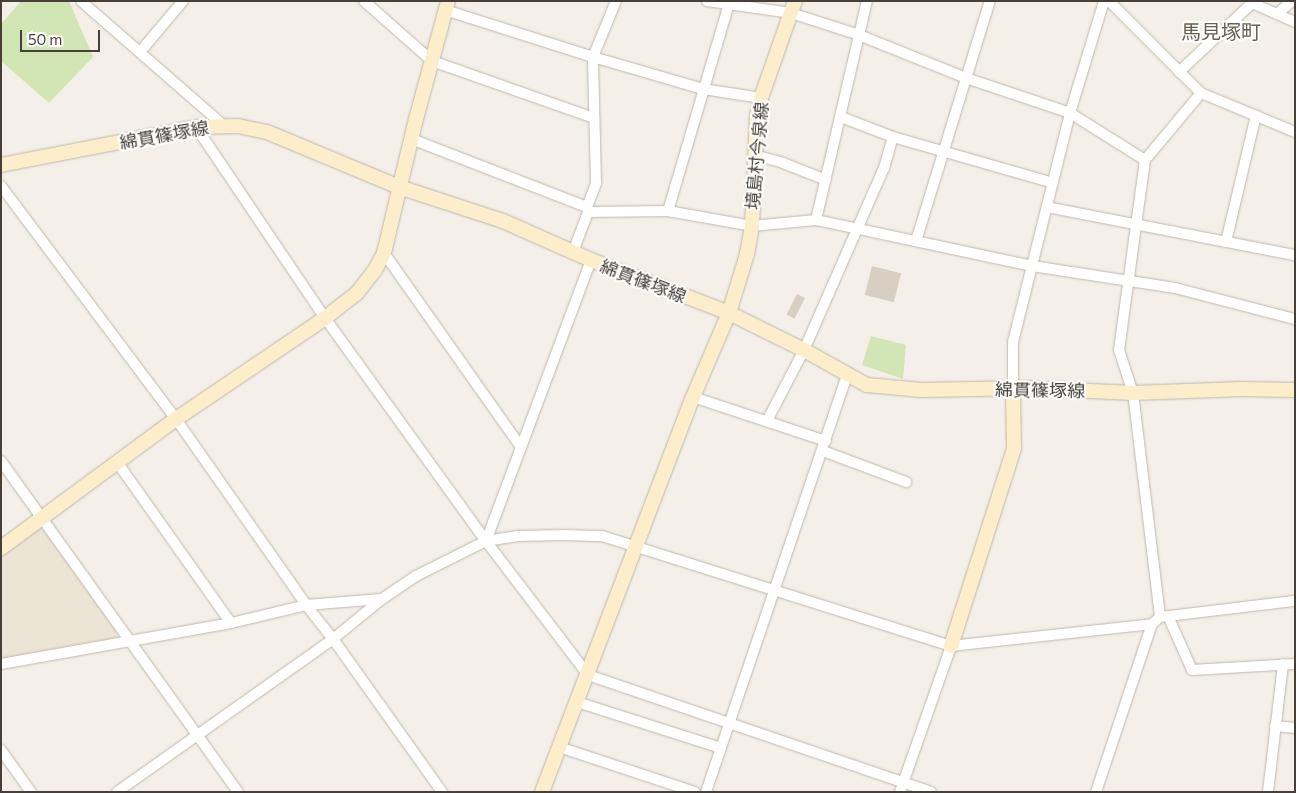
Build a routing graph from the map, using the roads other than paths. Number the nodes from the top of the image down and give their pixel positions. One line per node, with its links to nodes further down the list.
1 (81, 1): 17 (street)
2 (183, 1): 17 (street)
3 (364, 1): 19 (street)
4 (616, 1): 18 (street)
5 (707, 1): 11 (street)
6 (867, 1): 16 (street)
7 (990, 1): 21 (street)
8 (1104, 1): 25 (street)
9 (1109, 1): 20 (street)
10 (1292, 1): 14 (street)
11 (729, 3): 13 (street); 22 (street)
12 (446, 6): 18 (street); 19 (main road)
13 (793, 7): 16 (street); 24 (main road, 境島村今泉線)
14 (1276, 14): 15 (street); 20 (street)
15 (1295, 22)
16 (859, 35): 21 (street); 27 (street)
17 (140, 52): 29 (street)
18 (594, 57): 22 (street); 28 (street)
19 (432, 61): 28 (street); 41 (main road)
20 (1179, 72): 23 (street)
21 (966, 78): 25 (street); 34 (street)
22 (703, 89): 24 (street); 44 (street)
23 (1200, 93): 26 (street); 36 (street)
24 (761, 98): 35 (main road, 境島村今泉線)
25 (1070, 113): 36 (street); 39 (street)
26 (1256, 115): 31 (street); 50 (street)
27 (841, 117): 32 (street); 38 (street)
28 (594, 118): 43 (street)
29 (223, 125): 30 (main road, 綿貫篠塚線); 41 (main road, 綿貫篠塚線)
30 (196, 127): 37 (main road, 綿貫篠塚線); 58 (street)
31 (1295, 132)
32 (893, 137): 34 (street); 48 (street)
33 (414, 140): 43 (street)
34 (944, 151): 39 (street); 49 (street)
35 (754, 154): 38 (street); 47 (main road, 境島村今泉線)
36 (1145, 160): 46 (street)
37 (1, 165)
38 (826, 180): 45 (street)
39 (1053, 183): 42 (street)
40 (1, 186): 66 (street)
41 (399, 187): 51 (main road, 綿貫篠塚線); 52 (main road)
42 (1048, 207): 46 (street); 55 (street)
43 (587, 210): 44 (street); 51 (street)
44 (668, 211): 47 (street)
45 (816, 220): 47 (street); 48 (street)
46 (1136, 224): 50 (street); 56 (street)
47 (752, 226): 57 (main road, 境島村今泉線)
48 (857, 228): 49 (street); 60 (street)
49 (916, 241): 55 (street)
50 (1226, 242): 53 (street)
51 (572, 252): 54 (main road, 綿貫篠塚線)
52 (384, 253): 58 (main road); 69 (street)
53 (1295, 255)
54 (591, 260): 57 (main road, 綿貫篠塚線); 69 (street)
55 (1032, 266): 56 (street); 62 (street)
56 (1128, 282): 59 (street); 64 (street)
57 (729, 313): 60 (main road, 綿貫篠塚線); 65 (main road, 境島村今泉線)
58 (325, 318): 66 (main road); 74 (street)
59 (1295, 319)
60 (804, 350): 61 (main road, 綿貫篠塚線); 67 (street)
61 (847, 375): 62 (main road, 綿貫篠塚線); 68 (street)
62 (1013, 390): 64 (main road, 綿貫篠塚線); 85 (main road)
63 (1295, 390): 64 (main road, 綿貫篠塚線)
64 (1133, 393): 81 (street)
65 (693, 397): 67 (street); 75 (main road, 境島村今泉線)
66 (176, 419): 71 (main road); 80 (street)
67 (767, 421): 68 (street)
68 (825, 446): 72 (street); 77 (street)
69 (521, 447): 74 (street)
70 (1, 461): 73 (street)
71 (117, 462): 73 (main road); 82 (street)
72 (906, 482)
73 (41, 518): 76 (main road); 84 (street)
74 (486, 541): 75 (street); 78 (street); 89 (street)
75 (637, 547): 77 (street); 89 (main road, 境島村今泉線)
76 (1, 548)
77 (776, 592): 85 (street); 91 (street)
78 (382, 598): 80 (street); 83 (street)
79 (1295, 601): 81 (street)
80 (306, 605): 82 (street); 83 (street)
81 (1160, 619): 85 (street); 87 (street); 107 (street)
82 (231, 624): 84 (street)
83 (333, 639): 94 (street); 102 (street)
84 (130, 641): 86 (street); 94 (street)
85 (951, 646): 98 (street)
86 (1, 664)
87 (1283, 664): 88 (street); 92 (street)
88 (1295, 664)
89 (588, 675): 90 (main road, 境島村今泉線); 91 (street)
90 (577, 702): 95 (main road, 境島村今泉線); 96 (street)
91 (729, 725): 96 (street); 98 (street)
92 (1275, 726): 93 (street); 108 (street)
93 (1295, 728)
94 (198, 735): 100 (street); 101 (street)
95 (559, 747): 103 (main road, 境島村今泉線); 104 (street)
96 (721, 748): 105 (street)
97 (1, 750): 99 (street)
98 (902, 787): 106 (street)
99 (31, 792)
100 (117, 792)
101 (238, 792)
102 (442, 792)
103 (542, 792)
104 (695, 792)
105 (706, 792)
106 (931, 792)
107 (1096, 792)
108 (1268, 792)

